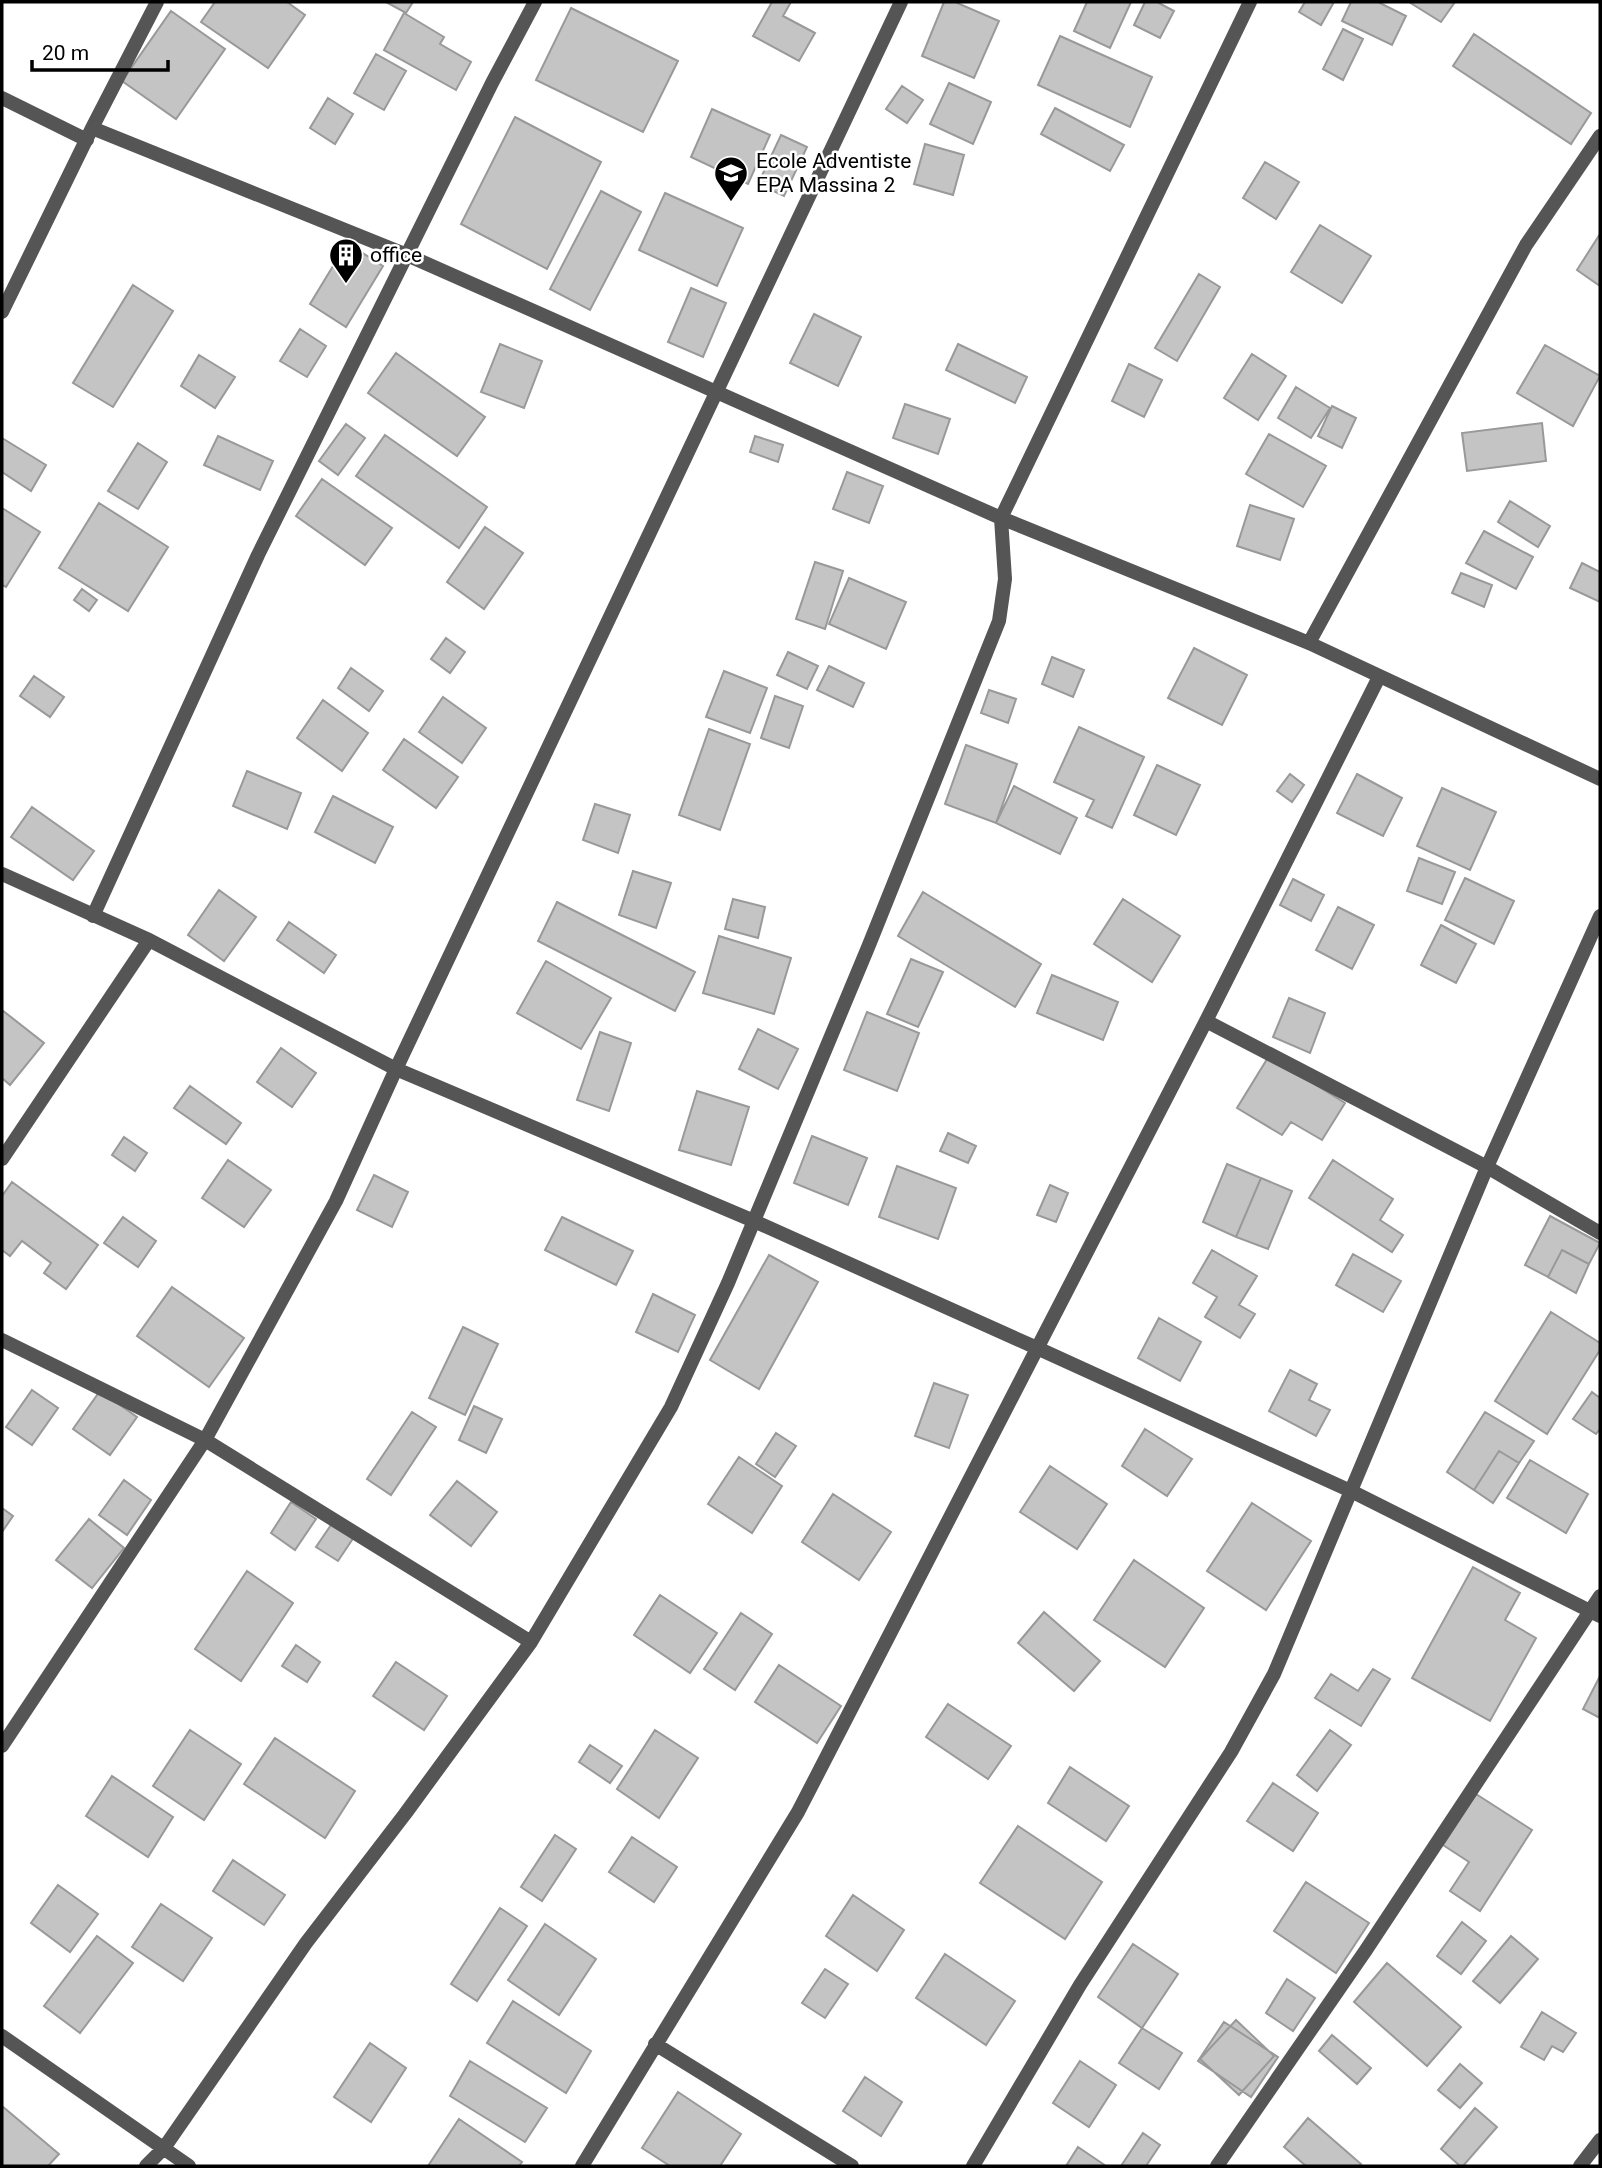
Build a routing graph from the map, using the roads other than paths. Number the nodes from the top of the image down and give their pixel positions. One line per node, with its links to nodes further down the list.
1 (158, 2): 6 (street)
2 (535, 2): 8 (street)
3 (901, 2): 10 (street)
4 (1250, 2): 11 (street)
5 (2, 98): 6 (street)
6 (90, 134): 8 (street); 9 (street)
7 (1600, 136): 12 (street)
8 (407, 255): 10 (street); 16 (street)
9 (2, 312)
10 (715, 391): 11 (street); 20 (street)
11 (1001, 518): 12 (street); 23 (street)
12 (1309, 643): 13 (street)
13 (1378, 677): 14 (street); 19 (street)
14 (1600, 779)
15 (2, 874): 16 (street)
16 (93, 916): 18 (street)
17 (1600, 916): 22 (street)
18 (149, 940): 20 (street); 21 (street)
19 (1206, 1021): 22 (street); 26 (street)
20 (396, 1069): 23 (street); 27 (street)
21 (2, 1159)
22 (1487, 1167): 24 (street); 28 (street)
23 (754, 1221): 26 (street); 31 (street)
24 (1600, 1233)
25 (2, 1340): 27 (street)
26 (1037, 1348): 28 (street); 34 (street)
27 (205, 1440): 31 (street); 32 (street)
28 (1353, 1492): 30 (street); 41 (street)
29 (1600, 1596): 30 (street)
30 (1595, 1613): 42 (street)
31 (531, 1643): 36 (street)
32 (2, 1746)
33 (2, 2036): 36 (street)
34 (655, 2045): 39 (street); 40 (street)
35 (1600, 2140): 43 (street)
36 (164, 2148): 37 (street); 38 (street)
37 (146, 2166)
38 (189, 2166)
39 (582, 2166)
40 (852, 2166)
41 (973, 2166)
42 (1217, 2166)
43 (1580, 2166)

